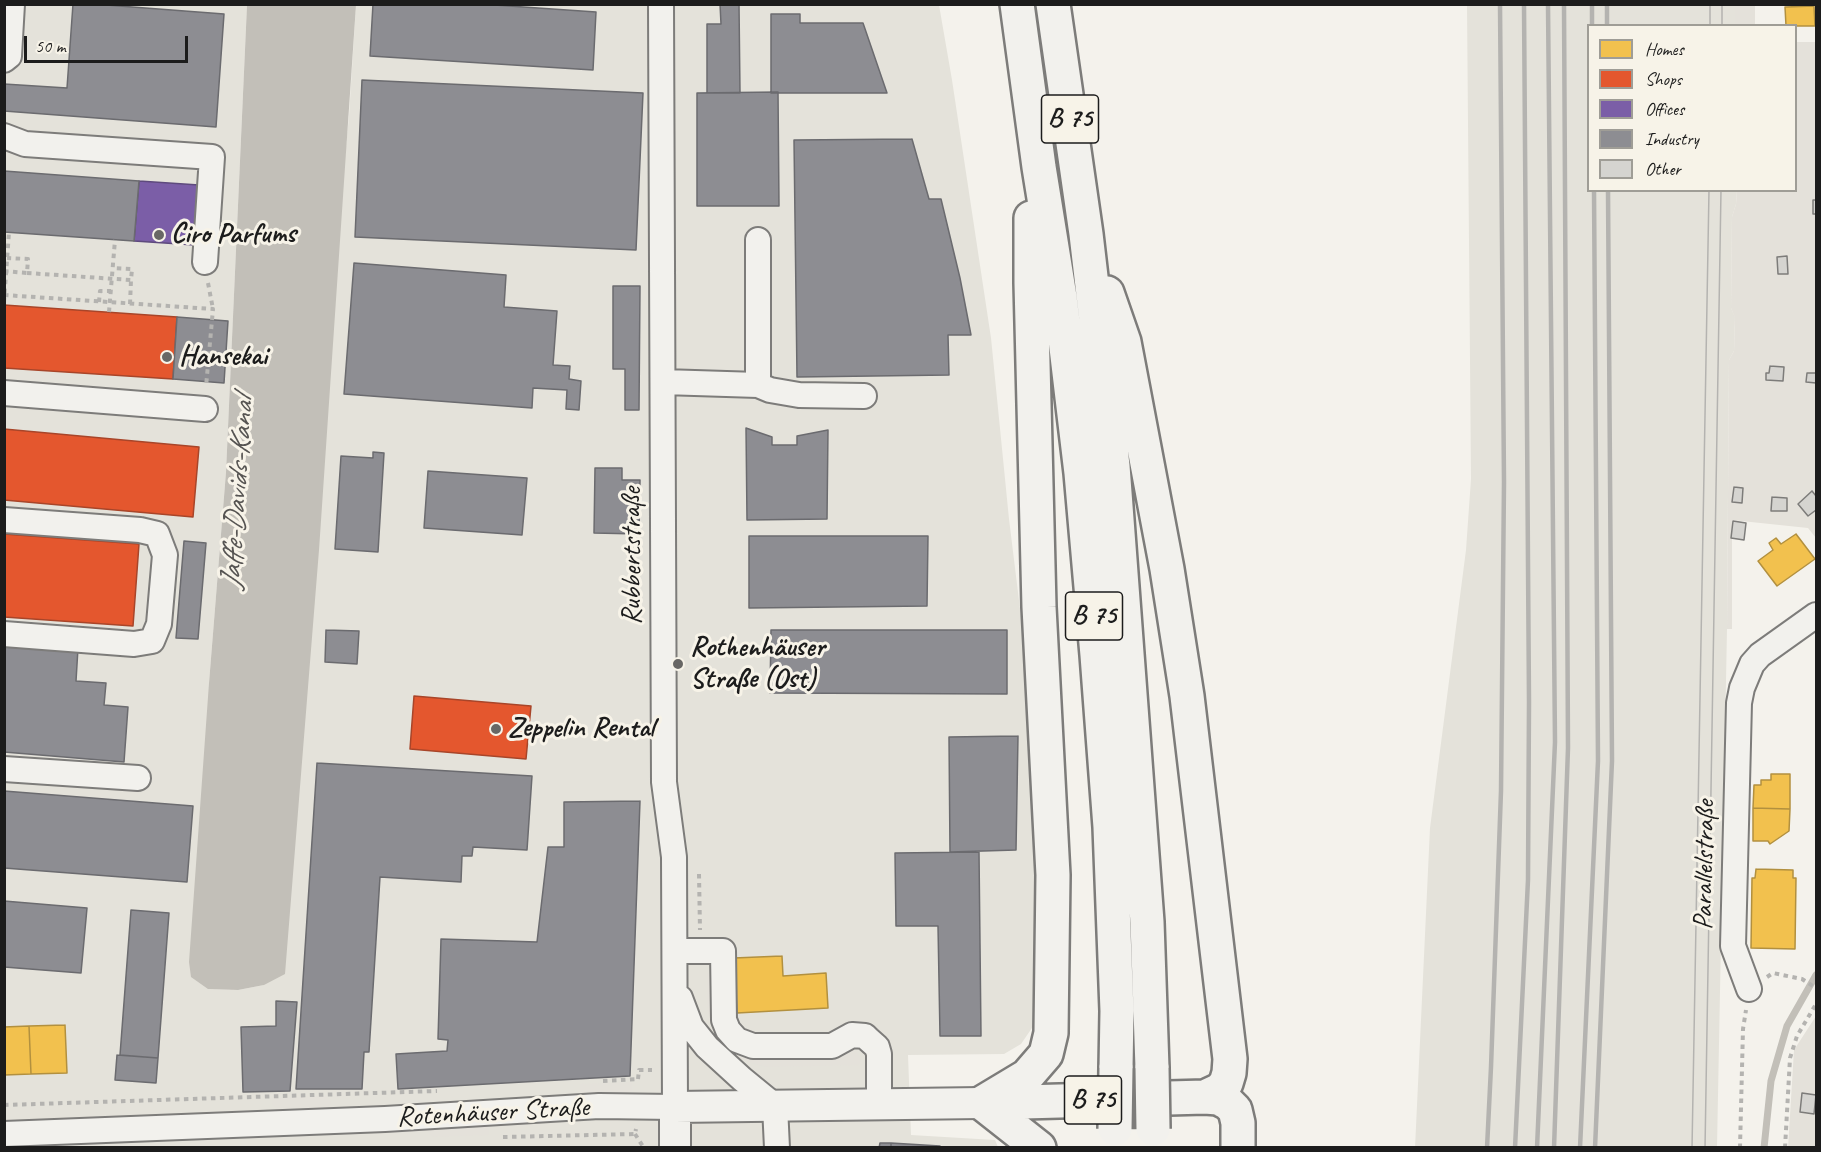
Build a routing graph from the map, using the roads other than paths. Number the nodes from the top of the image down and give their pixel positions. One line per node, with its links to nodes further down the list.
1 (12, 4): 5 (street)
2 (662, 4): 11 (street, Rubbertstraße)
3 (1017, 4): 7 (highway, B 75)
4 (1053, 4): 8 (highway, B 75)
5 (4, 60)
6 (4, 136): 10 (street)
7 (1039, 167): 25 (highway, B 75); 30 (highway, B 75, bridge)
8 (1086, 234): 24 (highway); 31 (highway, B 75, bridge)
9 (758, 240): 12 (street)
10 (205, 262)
11 (663, 382): 12 (street); 21 (street, Rubbertstraße)
12 (758, 385): 14 (street)
13 (4, 393): 15 (street)
14 (864, 396)
15 (205, 409)
16 (4, 520): 18 (street)
17 (1816, 615): 23 (street, Parallelstraße)
18 (4, 634)
19 (4, 769): 20 (street)
20 (138, 778)
21 (675, 951): 22 (street, Rubbertstraße); 26 (street)
22 (675, 985): 27 (street); 28 (street, Rubbertstraße)
23 (1749, 989)
24 (1205, 1097): 25 (highway, B 75); 36 (highway)
25 (982, 1103): 26 (main road, Rotenhäuser Straße); 35 (highway, B 75)
26 (879, 1104): 27 (main road, Rotenhäuser Straße)
27 (775, 1106): 28 (main road, Rotenhäuser Straße); 34 (street)
28 (675, 1107): 32 (street, Rotenhäuser Straße); 33 (main road)
29 (4, 1134): 32 (street, Rotenhäuser Straße)
30 (1116, 1138)
31 (1153, 1138)
32 (101, 1139)
33 (675, 1148)
34 (777, 1148)
35 (1039, 1148)
36 (1238, 1148)

